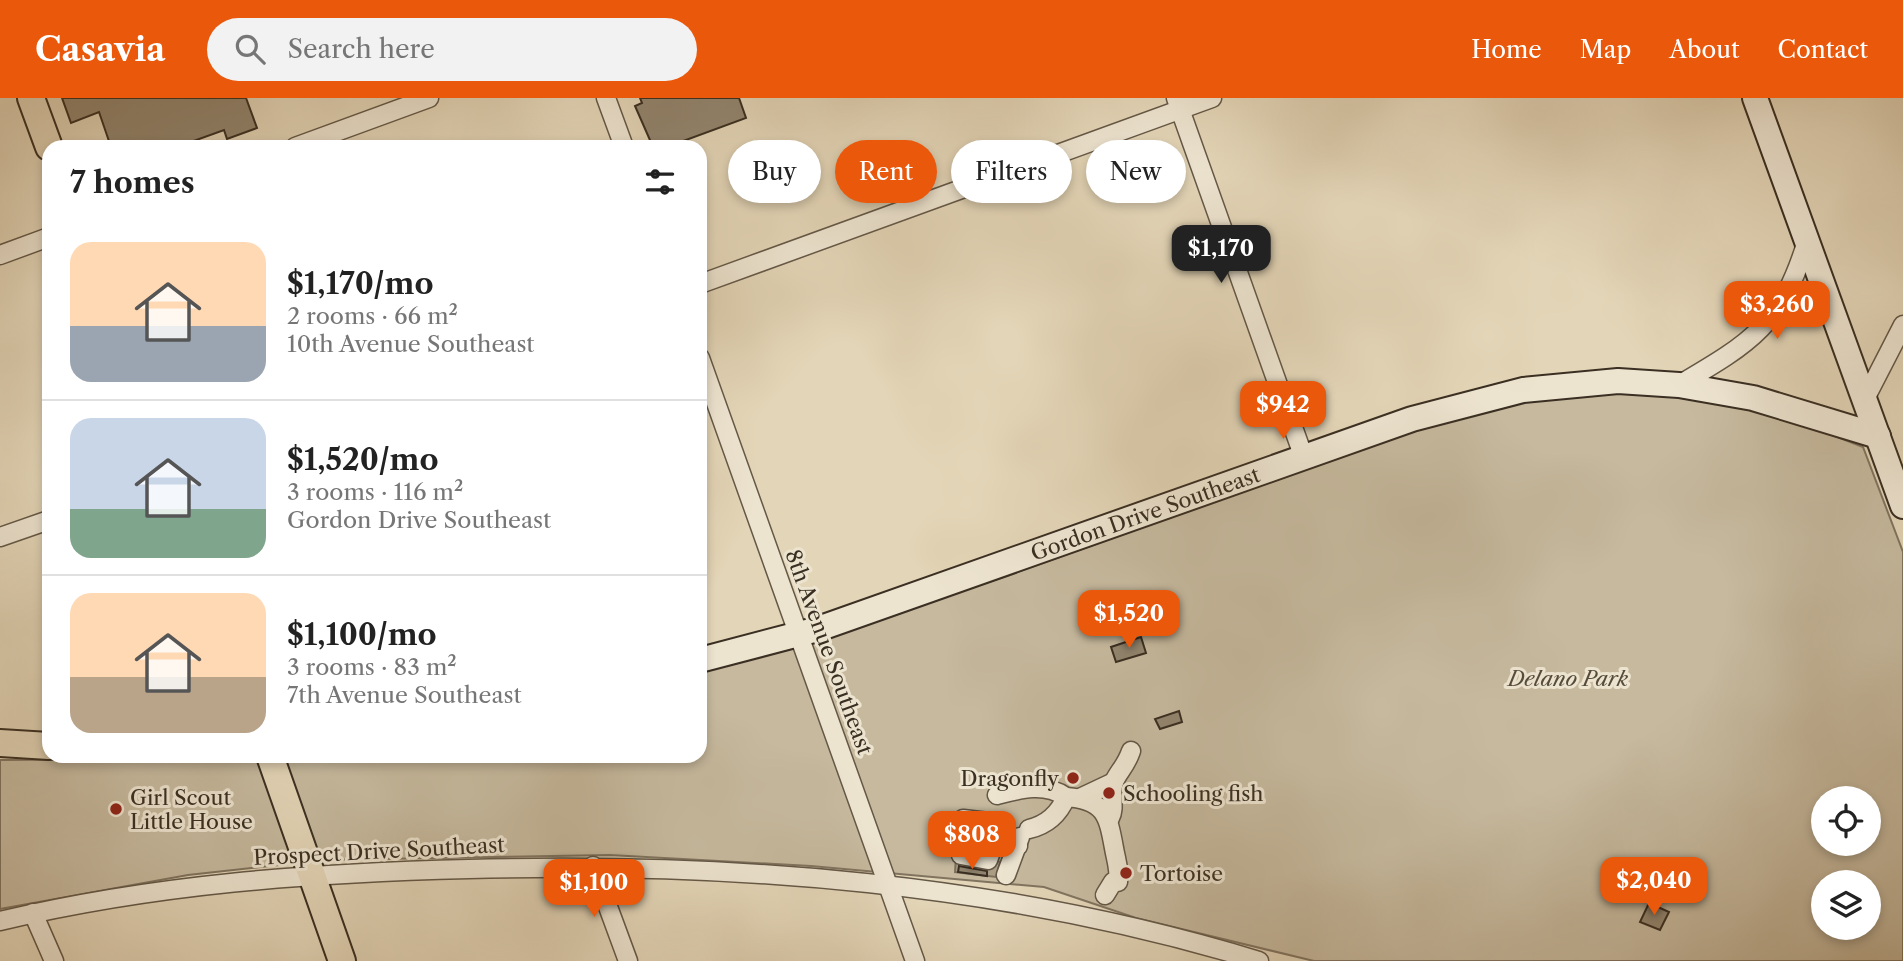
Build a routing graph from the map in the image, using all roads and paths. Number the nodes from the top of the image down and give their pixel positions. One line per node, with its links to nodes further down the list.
1 (31, 98): 7 (main road)
2 (429, 98): 8 (street)
3 (606, 98): 9 (street)
4 (1212, 98): 6 (street)
5 (1755, 98): 11 (street)
6 (1178, 104): 13 (street); 19 (street)
7 (46, 140)
8 (314, 140)
9 (621, 140)
10 (42, 240): 12 (street)
11 (1807, 240): 16 (street); 17 (street)
12 (0, 255)
13 (707, 281)
14 (1903, 325): 17 (street)
15 (707, 378): 23 (street, 8th Avenue Southeast)
16 (1679, 385): 18 (street, Gordon Drive Southeast); 19 (street, Gordon Drive Southeast)
17 (1865, 400): 18 (street)
18 (1878, 436): 20 (street)
19 (1304, 458): 23 (street, Gordon Drive Southeast)
20 (1903, 506)
21 (42, 522): 22 (street)
22 (0, 537)
23 (798, 634): 24 (street, Gordon Drive Southeast); 38 (street, 8th Avenue Southeast)
24 (707, 658)
25 (0, 743): 26 (main road)
26 (42, 746)
27 (1131, 751): 29 (street)
28 (272, 763): 36 (main road)
29 (1114, 782): 31 (street); 32 (street)
30 (997, 794): 31 (street)
31 (1073, 798): 32 (street); 33 (street)
32 (1110, 818): 39 (street)
33 (1022, 837): 34 (street); 37 (street)
34 (995, 841)
35 (593, 866): 36 (street, Prospect Drive Southeast); 38 (street, Prospect Drive Southeast); 45 (street)
36 (310, 874): 40 (street, Prospect Drive Southeast); 44 (main road)
37 (1006, 875)
38 (891, 886): 42 (street, Prospect Drive Southeast); 46 (street, 8th Avenue Southeast)
39 (1114, 892)
40 (33, 913): 41 (street, Prospect Drive Southeast); 43 (street)
41 (0, 921)
42 (1195, 941): 47 (street); 48 (street, Prospect Drive Southeast)
43 (54, 961)
44 (342, 961)
45 (628, 961)
46 (915, 961)
47 (1203, 961)
48 (1259, 961)

